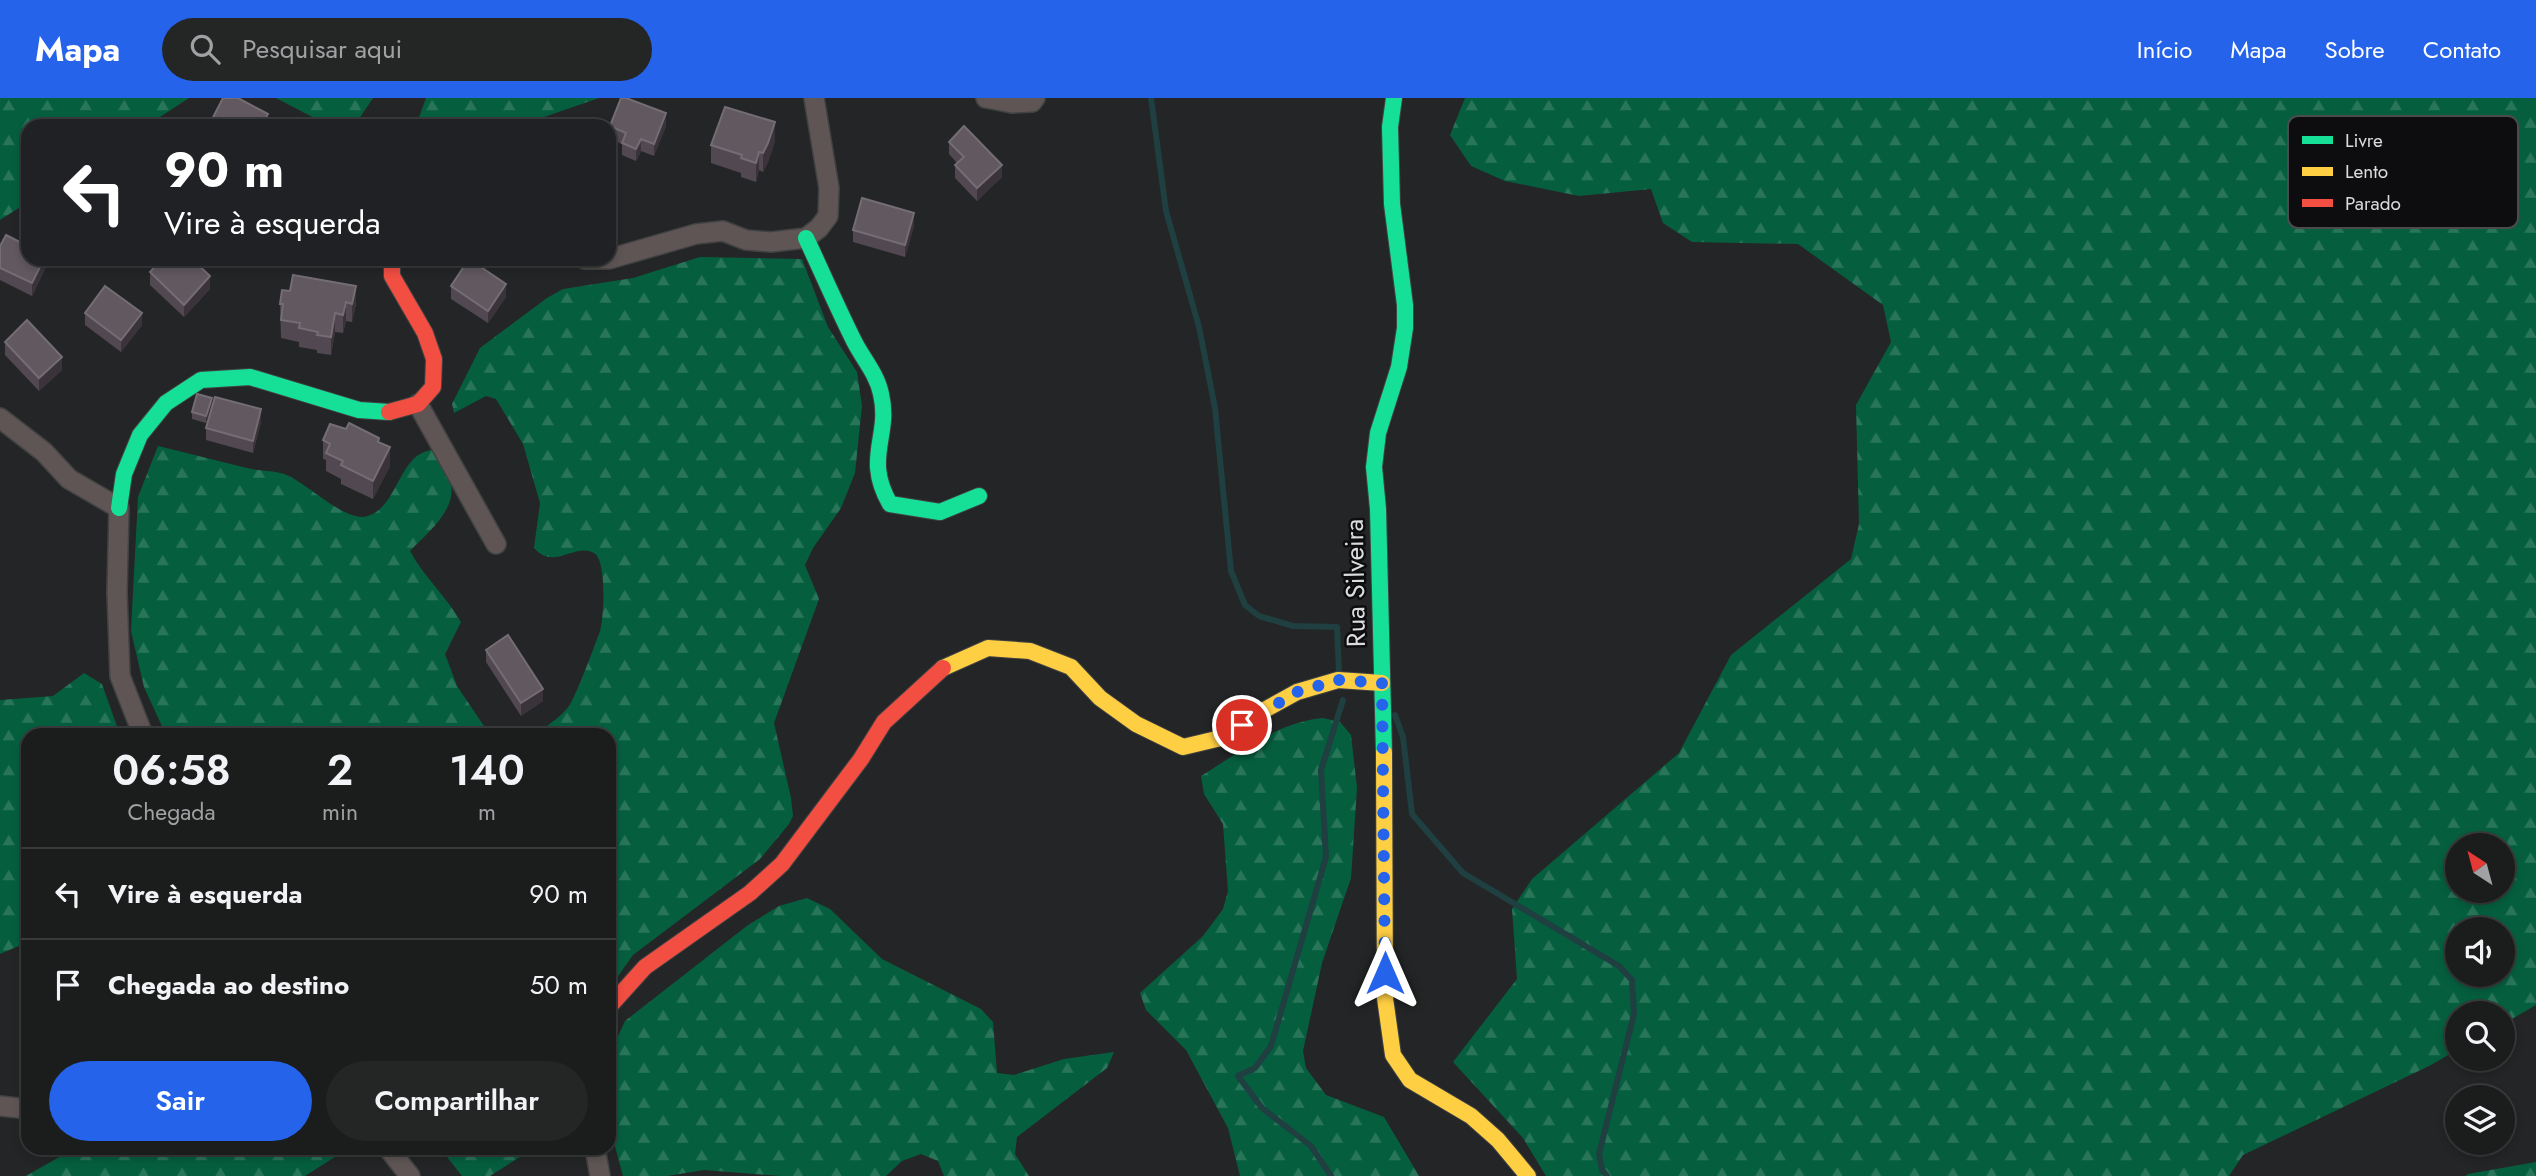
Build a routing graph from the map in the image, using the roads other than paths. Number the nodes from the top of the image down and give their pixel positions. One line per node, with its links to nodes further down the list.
1 (814, 98): 5 (street)
2 (986, 98): 3 (street)
3 (1035, 98)
4 (1394, 98): 13 (street, Rua Silveira)
5 (806, 238): 6 (street); 10 (street)
6 (616, 257)
7 (392, 266): 8 (street)
8 (418, 404): 11 (street); 12 (street)
9 (0, 418): 11 (street)
10 (979, 496)
11 (119, 508): 14 (street)
12 (496, 544)
13 (1382, 683): 15 (street); 22 (street, Rua Silveira)
14 (140, 728)
15 (616, 999)
16 (0, 1106): 17 (street)
17 (21, 1108)
18 (394, 1155): 20 (street)
19 (596, 1155): 21 (street)
20 (410, 1176)
21 (600, 1176)
22 (1528, 1176)

